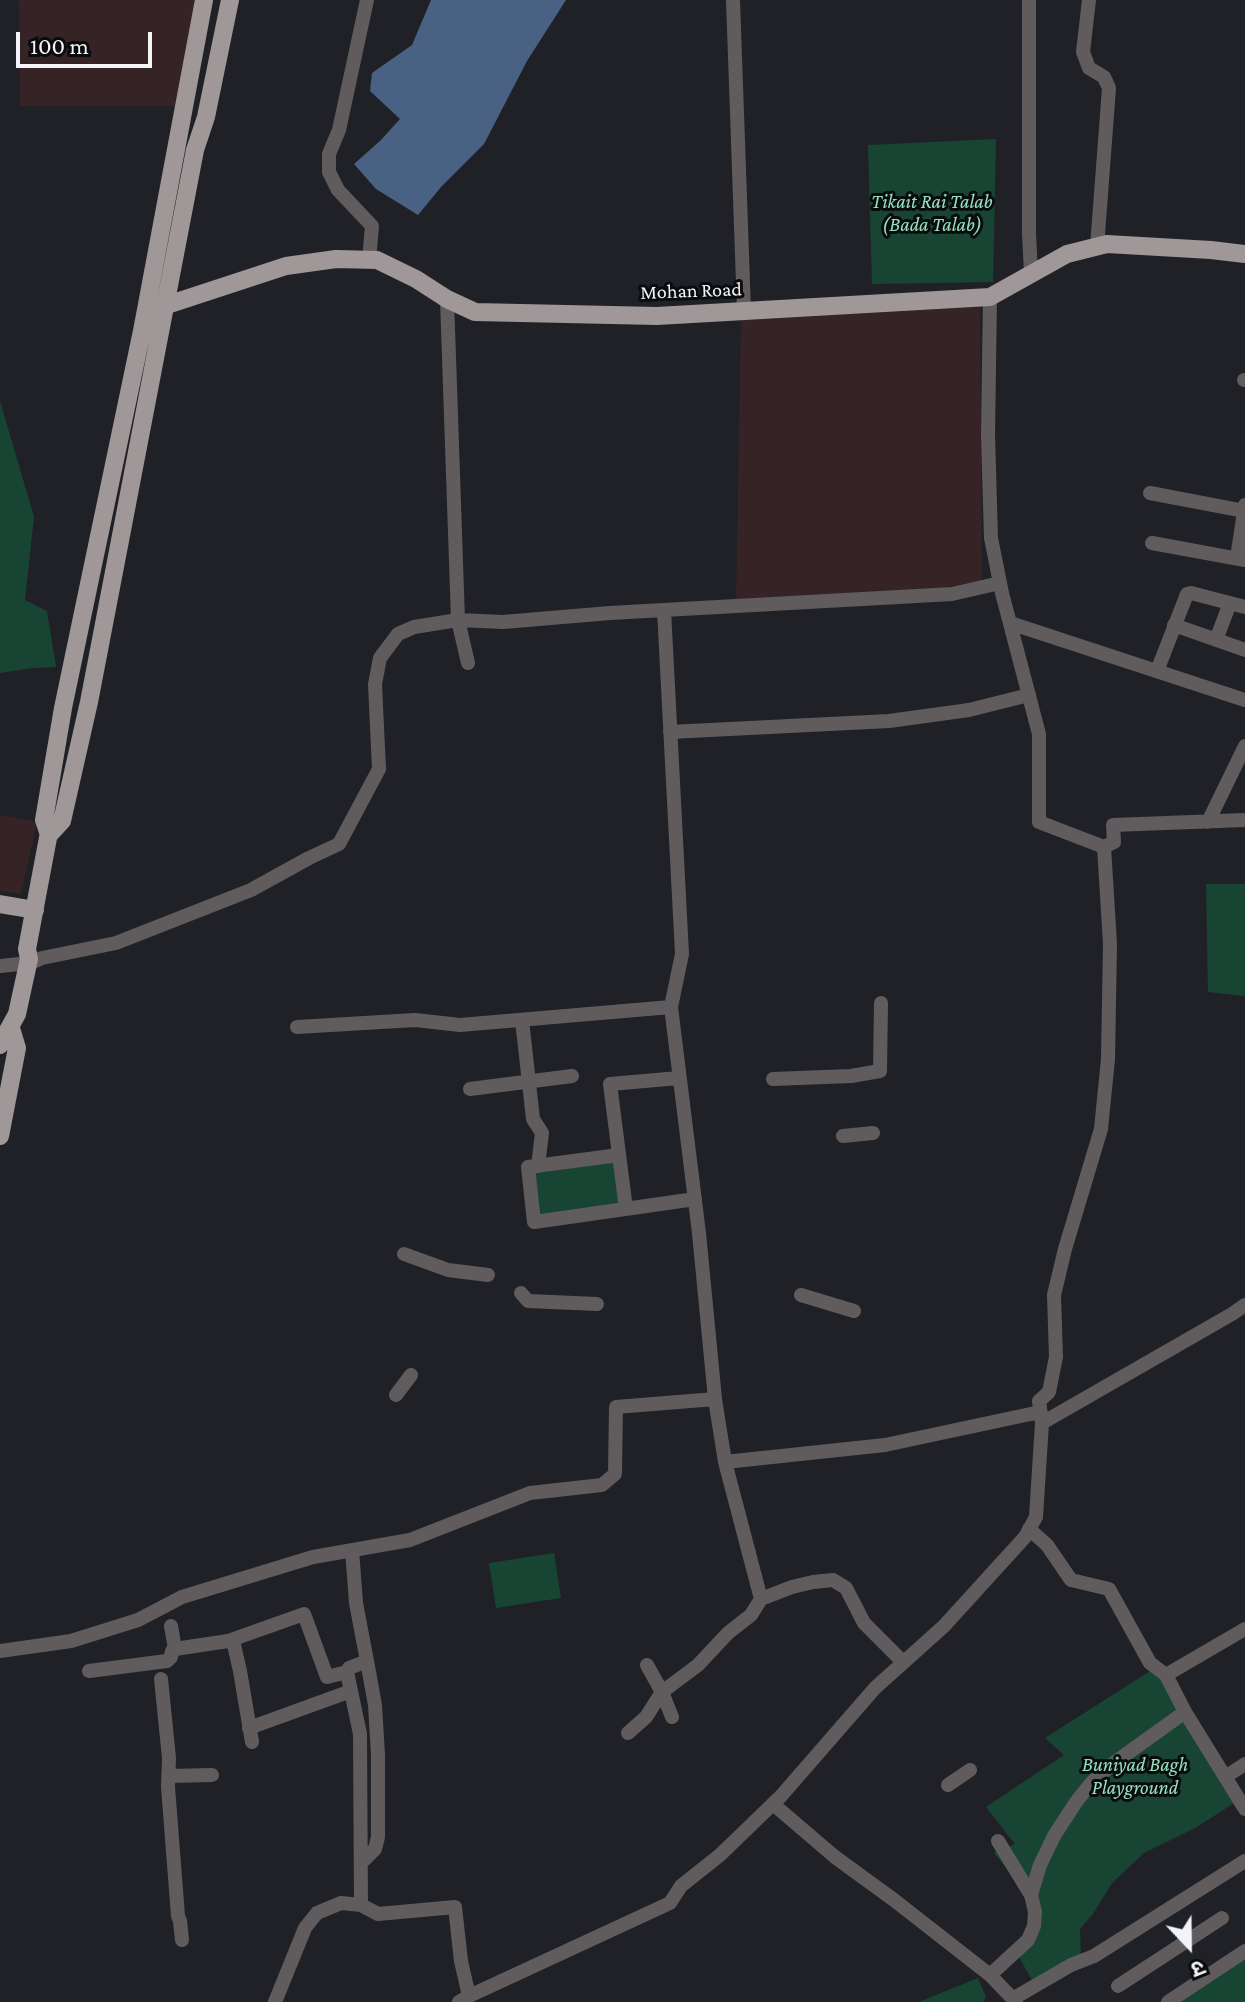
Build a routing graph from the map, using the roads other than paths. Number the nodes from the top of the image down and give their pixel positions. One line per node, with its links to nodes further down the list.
1 (204, 0): 14 (main road)
2 (217, 0): 37 (main road)
3 (230, 0): 14 (main road)
4 (367, 0): 10 (street)
5 (733, 0): 15 (street)
6 (1029, 0): 11 (street)
7 (1089, 0): 8 (street)
8 (1097, 247): 9 (main road, Mohan Road); 11 (main road, Mohan Road)
9 (1245, 254)
10 (369, 260): 13 (main road, Mohan Road); 14 (main road, Mohan Road)
11 (1031, 273): 12 (main road, Mohan Road)
12 (990, 297): 15 (main road, Mohan Road); 21 (street)
13 (447, 299): 15 (main road, Mohan Road); 24 (street)
14 (155, 307): 37 (main road)
15 (744, 311)
16 (1150, 493): 18 (street)
17 (1245, 505): 18 (street)
18 (1244, 511): 20 (street)
19 (1152, 543): 20 (street)
20 (1241, 559)
21 (1000, 583): 23 (street); 25 (street)
22 (1238, 605): 26 (street); 27 (street)
23 (664, 610): 24 (street); 33 (street)
24 (458, 620): 29 (street); 41 (street)
25 (1010, 623): 30 (street); 31 (street)
26 (1174, 625): 27 (street); 30 (street)
27 (1216, 640): 28 (street)
28 (1245, 650)
29 (468, 663)
30 (1157, 671): 32 (street)
31 (1029, 695): 33 (street); 38 (street)
32 (1245, 700)
33 (670, 732): 43 (street)
34 (1245, 746): 36 (street)
35 (1245, 820): 36 (street)
36 (1208, 822): 38 (street)
37 (49, 835): 40 (main road)
38 (1104, 847): 70 (street)
39 (0, 904): 40 (main road)
40 (30, 909): 41 (main road)
41 (19, 961): 46 (main road)
42 (881, 1003): 50 (street)
43 (671, 1007): 44 (street); 49 (street)
44 (522, 1020): 45 (street); 51 (street)
45 (297, 1027)
46 (8, 1035): 48 (main road); 54 (main road)
47 (572, 1076): 51 (street)
48 (0, 1078)
49 (679, 1078): 56 (street); 58 (street)
50 (773, 1079)
51 (529, 1082): 52 (street); 57 (street)
52 (470, 1089)
53 (873, 1133): 55 (street)
54 (0, 1136)
55 (843, 1136)
56 (619, 1155): 57 (street); 59 (street)
57 (538, 1166): 59 (street)
58 (695, 1199): 59 (street); 69 (street)
59 (626, 1209)
60 (404, 1254): 61 (street)
61 (488, 1275)
62 (521, 1293): 64 (street)
63 (801, 1295): 66 (street)
64 (597, 1304)
65 (1245, 1305): 70 (street)
66 (854, 1311)
67 (411, 1375): 68 (street)
68 (396, 1395)
69 (715, 1399): 71 (street); 73 (street)
70 (1041, 1417): 71 (street); 72 (street)
71 (725, 1462): 74 (street)
72 (1029, 1529): 81 (street); 85 (street)
73 (352, 1550): 79 (street); 80 (street)
74 (761, 1599): 81 (street); 88 (street)
75 (171, 1626): 78 (street)
76 (1245, 1630): 85 (street)
77 (234, 1639): 78 (street); 84 (street); 87 (street)
78 (175, 1649): 83 (street)
79 (0, 1651)
80 (367, 1661): 84 (street); 99 (street)
81 (903, 1662): 100 (street)
82 (647, 1665): 88 (street)
83 (89, 1671)
84 (347, 1672): 87 (street)
85 (1166, 1675): 89 (street)
86 (161, 1679): 95 (street)
87 (351, 1691): 98 (street)
88 (662, 1692): 90 (street); 91 (street)
89 (1185, 1712): 96 (street); 105 (street)
90 (672, 1717)
91 (628, 1733)
92 (1245, 1764): 96 (street)
93 (970, 1770): 97 (street)
94 (212, 1775): 95 (street)
95 (169, 1776): 108 (street)
96 (1225, 1777): 101 (street)
97 (948, 1785)
98 (360, 1801): 99 (street); 104 (street)
99 (378, 1801): 104 (street)
100 (773, 1804): 110 (street); 112 (street)
101 (1245, 1809)
102 (998, 1841): 105 (street)
103 (1245, 1861): 113 (street)
104 (361, 1863): 106 (street)
105 (1031, 1895): 110 (street)
106 (361, 1905): 112 (street); 114 (street)
107 (1222, 1918): 111 (street)
108 (182, 1940)
109 (1245, 1951): 115 (street)
110 (990, 1975): 113 (street)
111 (1118, 1986)
112 (464, 1999)
113 (1015, 2000)
114 (275, 2002)
115 (1168, 2002)

